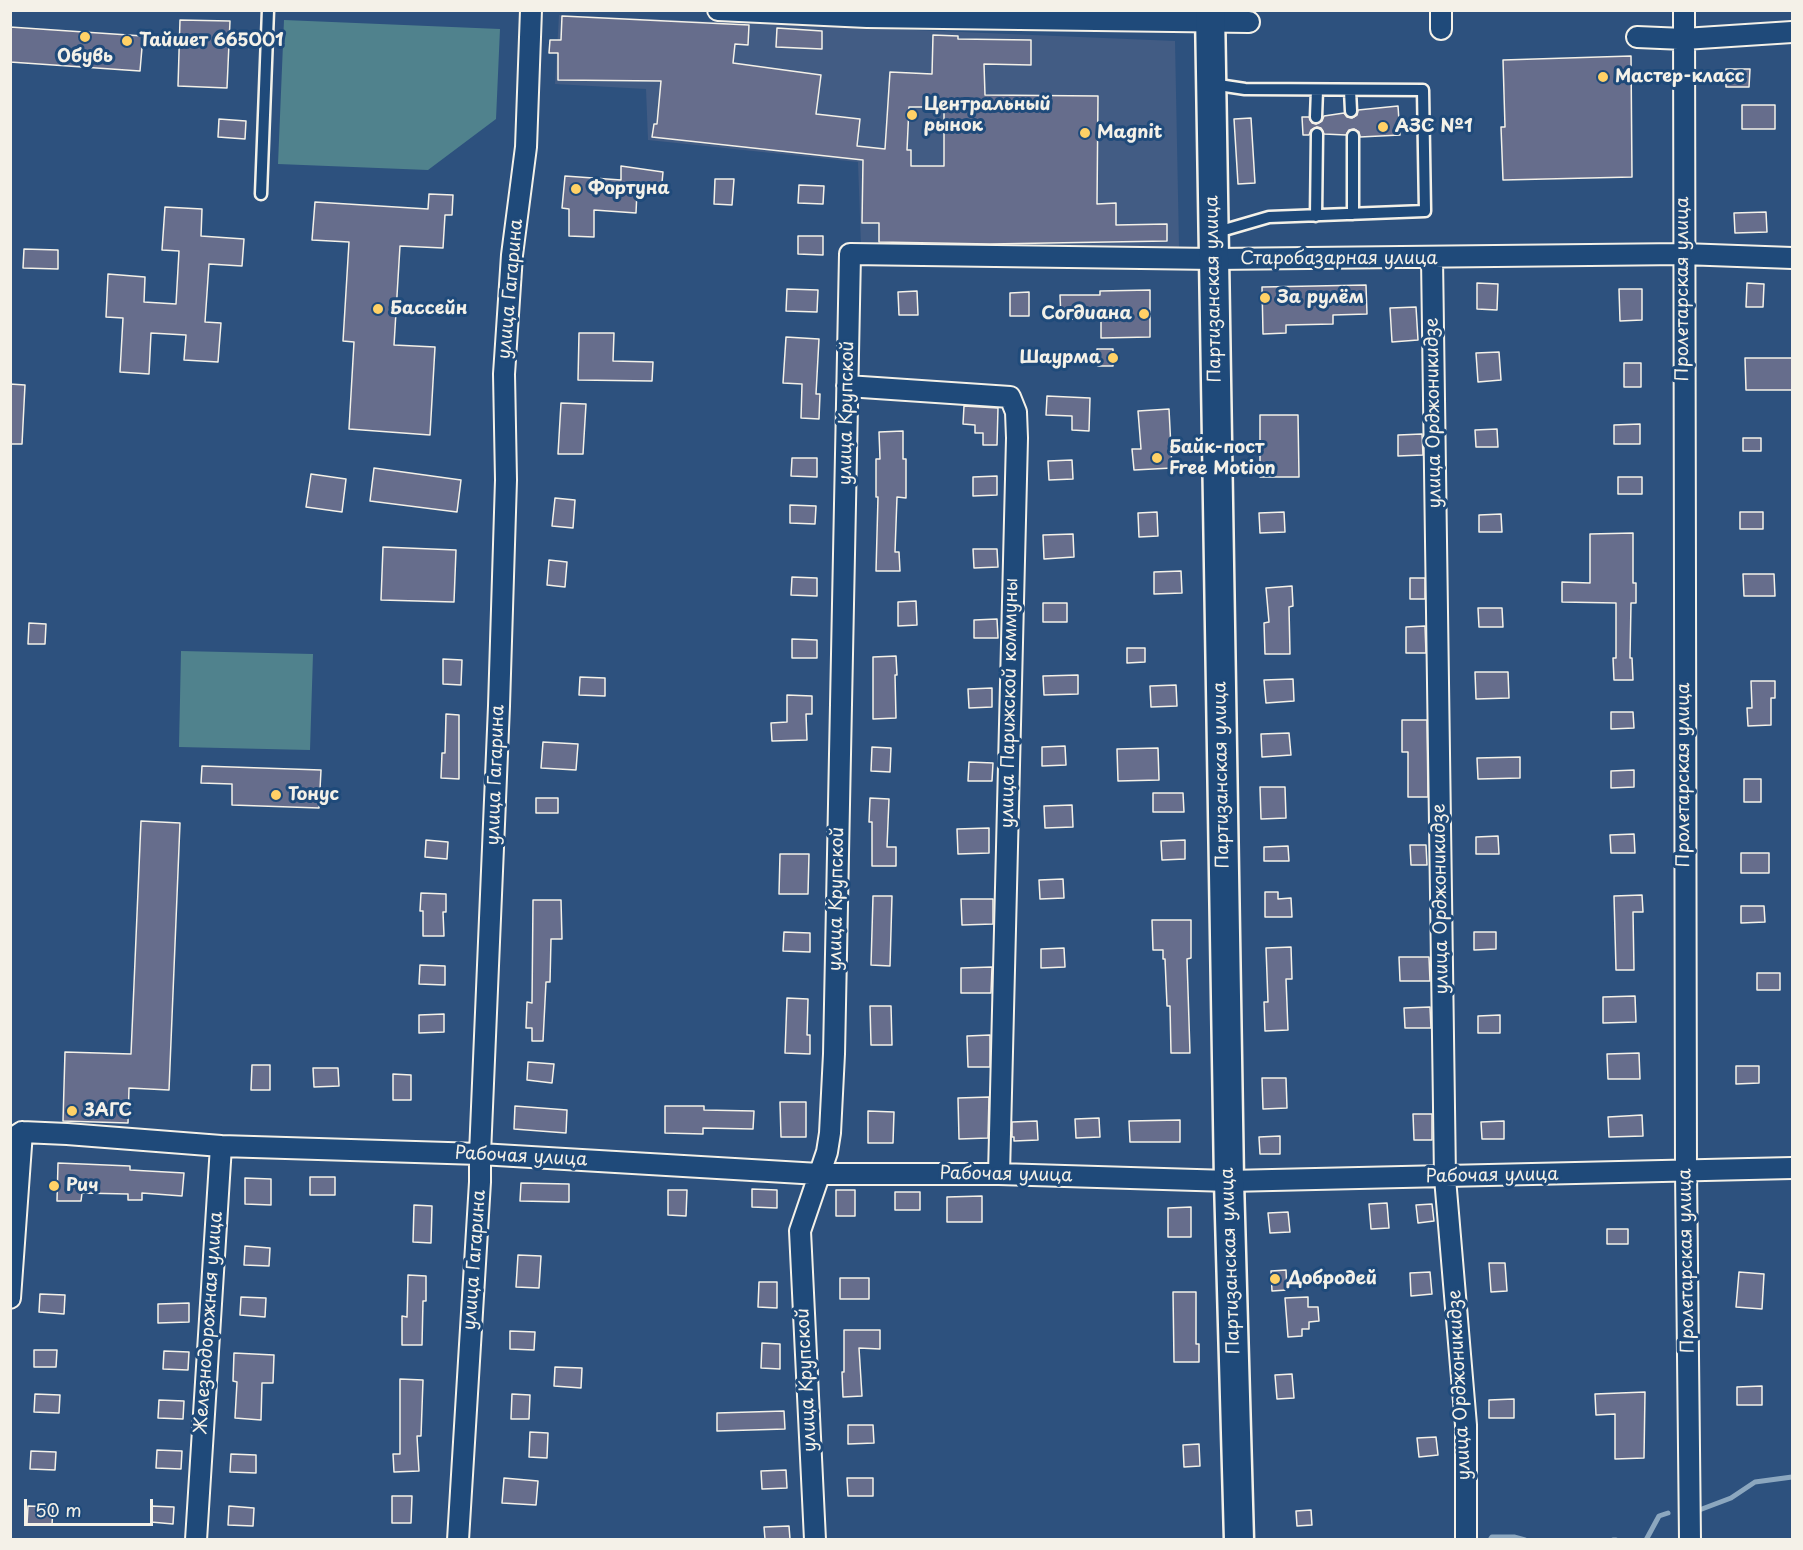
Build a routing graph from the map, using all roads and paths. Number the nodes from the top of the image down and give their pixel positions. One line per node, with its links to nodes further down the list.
1 (268, 10): 19 (lane)
2 (531, 10): 30 (street, улица Гагарина)
3 (718, 10): 5 (street)
4 (1684, 10): 11 (street, Пролетарская улица)
5 (867, 14): 6 (street)
6 (1041, 15): 7 (street)
7 (1210, 16): 8 (street); 12 (main road, Партизанская улица)
8 (1248, 22)
9 (1792, 32): 11 (street)
10 (1637, 37): 11 (street)
11 (1684, 39): 24 (street, Пролетарская улица)
12 (1211, 84): 13 (lane); 22 (main road, Партизанская улица)
13 (1317, 90): 14 (lane); 16 (lane)
14 (1350, 90): 15 (lane); 20 (lane)
15 (1351, 111)
16 (1316, 117)
17 (1317, 134): 21 (lane)
18 (1353, 136): 20 (lane)
19 (261, 194)
20 (1353, 214): 21 (lane)
21 (1316, 216): 22 (lane)
22 (1214, 246): 23 (street, Старобазарная улица); 25 (street, Старобазарная улица); 36 (main road, Партизанская улица)
23 (850, 254): 27 (street, улица Крупской)
24 (1683, 254): 25 (street, Старобазарная улица); 26 (street, Старобазарная улица); 32 (street, Пролетарская улица)
25 (1432, 258): 35 (street, улица Орджоникидзе)
26 (1792, 258)
27 (847, 386): 33 (street, улица Крупской); 34 (street, улица Парижской коммуны)
28 (16, 1136): 29 (street); 37 (street)
29 (221, 1146): 30 (street, Рабочая улица); 38 (street, Железнодорожная улица)
30 (480, 1154): 33 (street, Рабочая улица); 39 (street, улица Гагарина)
31 (1792, 1168): 32 (street, Рабочая улица)
32 (1686, 1172): 35 (street, Рабочая улица); 43 (street, Пролетарская улица)
33 (819, 1174): 34 (street, Рабочая улица); 40 (street, улица Крупской)
34 (999, 1174): 36 (street, Рабочая улица)
35 (1445, 1178): 36 (street, Рабочая улица); 42 (street, улица Орджоникидзе)
36 (1229, 1181): 41 (main road, Партизанская улица)
37 (10, 1298)
38 (196, 1539)
39 (458, 1539)
40 (815, 1539)
41 (1239, 1539)
42 (1466, 1539)
43 (1690, 1539)

